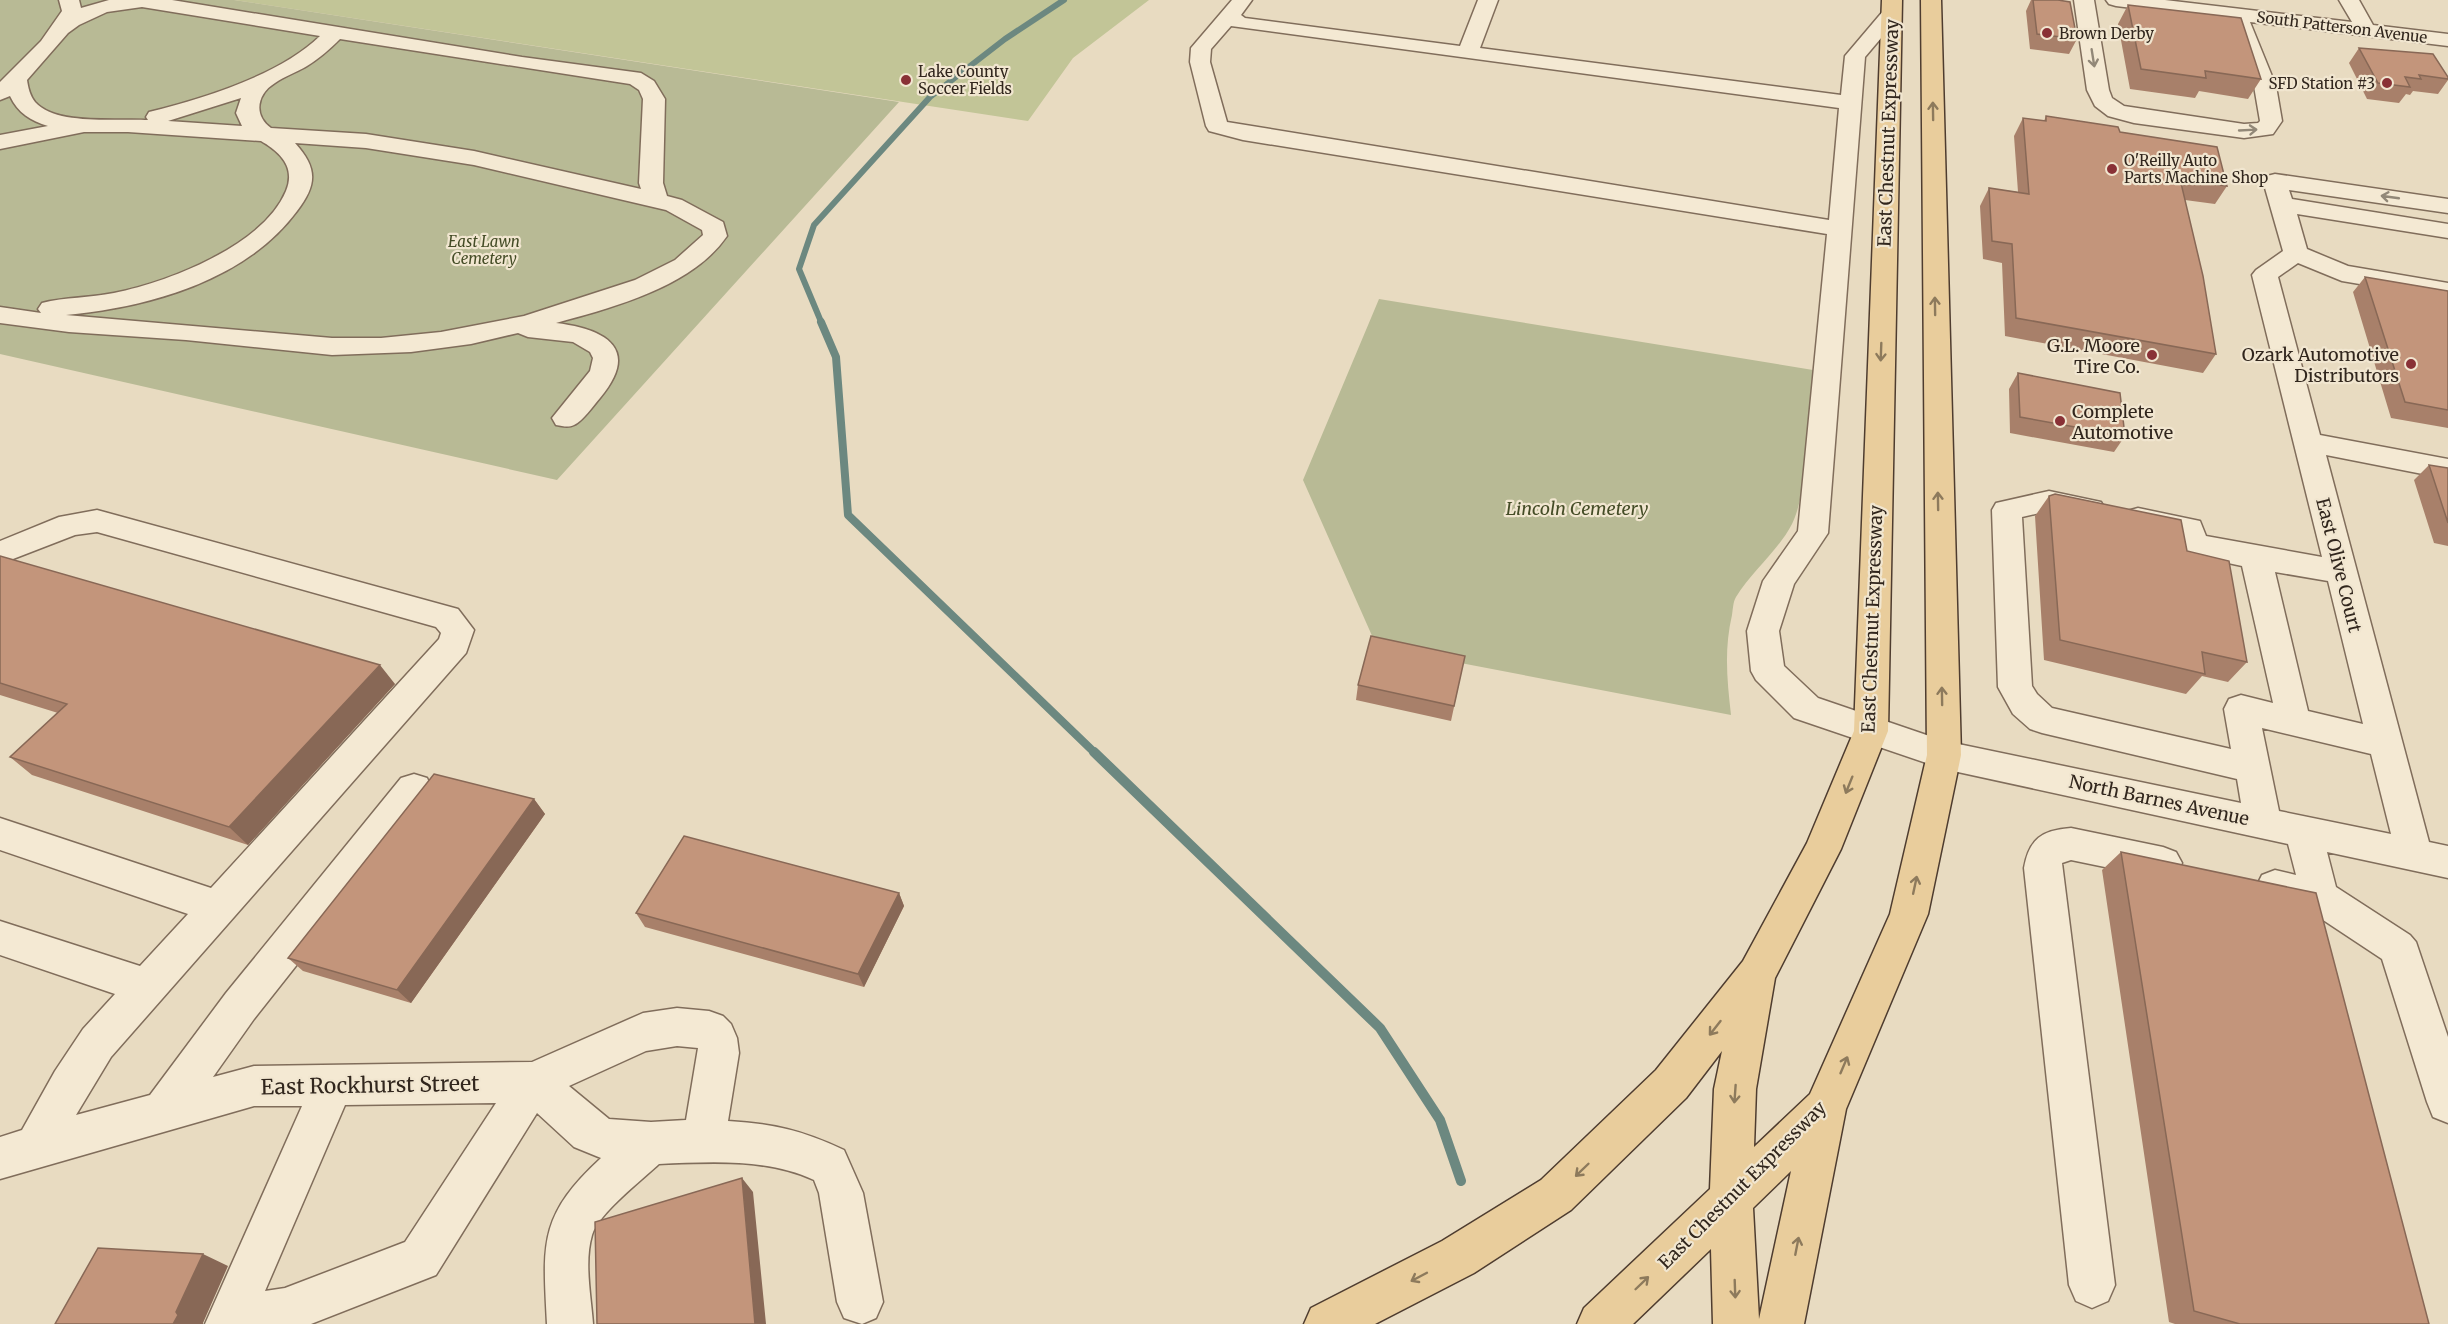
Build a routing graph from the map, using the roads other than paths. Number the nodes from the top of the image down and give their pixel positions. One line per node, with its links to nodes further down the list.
1 (69, 0): 12 (street)
2 (1488, 0): 16 (street)
3 (1931, 0): 48 (main road, East Chestnut Expressway, one-way to 3)
4 (2084, 0): 11 (street, one-way to 11)
5 (2116, 0): 11 (street, South Patterson Avenue)
6 (2349, 0): 13 (street)
7 (139, 1): 12 (street); 14 (street)
8 (1891, 7): 19 (street, North Barnes Avenue); 46 (main road, East Chestnut Expressway, one-way to 46)
9 (1236, 8): 16 (street); 29 (street)
10 (2267, 9): 11 (street, South Patterson Avenue); 13 (street, South Patterson Avenue)
11 (2237, 14)
12 (63, 28): 18 (street)
13 (2366, 30): 15 (street, South Patterson Avenue)
14 (335, 33): 17 (street); 26 (street)
15 (2448, 40)
16 (1468, 52): 19 (street)
17 (266, 78): 21 (street); 22 (street)
18 (8, 87): 20 (street)
19 (1851, 103): 29 (street, North Barnes Avenue)
20 (84, 125): 21 (street); 24 (street)
21 (111, 125): 22 (street)
22 (265, 133): 23 (street); 25 (street)
23 (341, 139): 25 (street); 26 (street)
24 (0, 142)
25 (301, 186): 32 (street)
26 (657, 201): 33 (street)
27 (2282, 205): 28 (street, one-way to 27); 30 (street); 31 (street)
28 (2448, 206)
29 (1840, 229): 46 (street, North Barnes Avenue)
30 (2448, 231)
31 (2296, 253): 34 (street); 40 (street, East Olive Court)
32 (183, 281): 35 (street); 37 (street)
33 (634, 288): 36 (street); 38 (street)
34 (2448, 291)
35 (0, 313): 37 (street)
36 (505, 328): 37 (street); 38 (street)
37 (167, 331)
38 (600, 344): 39 (street)
39 (566, 418)
40 (2308, 442): 41 (street); 44 (street, East Olive Court)
41 (2448, 468)
42 (0, 553): 59 (street)
43 (2256, 557): 44 (street); 45 (street); 49 (street)
44 (2341, 572): 47 (street, East Olive Court)
45 (2294, 722): 47 (street); 49 (street)
46 (1871, 731): 48 (street, North Barnes Avenue); 61 (main road, East Chestnut Expressway, one-way to 61)
47 (2385, 743): 54 (street, East Olive Court)
48 (1944, 754): 51 (street, North Barnes Avenue); 66 (main road, East Chestnut Expressway, one-way to 48)
49 (2253, 768): 51 (street)
50 (414, 789): 67 (street)
51 (2263, 822): 52 (street, North Barnes Avenue)
52 (2303, 831): 54 (street, North Barnes Avenue); 58 (street)
53 (0, 834): 59 (street)
54 (2414, 854): 55 (street, North Barnes Avenue)
55 (2448, 862)
56 (2196, 870): 72 (street)
57 (2241, 880): 58 (street)
58 (2320, 897): 65 (street)
59 (219, 908): 62 (street)
60 (0, 938): 62 (street)
61 (1757, 974): 71 (main road, one-way to 71); 76 (main road, East Chestnut Expressway, one-way to 76)
62 (148, 987): 70 (street)
63 (533, 1082): 64 (street, East Rockhurst Street); 68 (street); 69 (street); 74 (street)
64 (333, 1084): 67 (street, East Rockhurst Street); 74 (street)
65 (2448, 1102)
66 (1825, 1109): 71 (main road, East Chestnut Expressway); 79 (main road, one-way to 66)
67 (164, 1112): 70 (street, East Rockhurst Street)
68 (704, 1141): 69 (street); 73 (street)
69 (651, 1143): 75 (street)
70 (18, 1153)
71 (1731, 1198): 77 (main road, East Chestnut Expressway, one-way to 71); 78 (main road, one-way to 78)
72 (2092, 1285)
73 (860, 1302)
74 (229, 1322)
75 (570, 1324)
76 (1327, 1324)
77 (1600, 1324)
78 (1736, 1324)
79 (1781, 1324)

